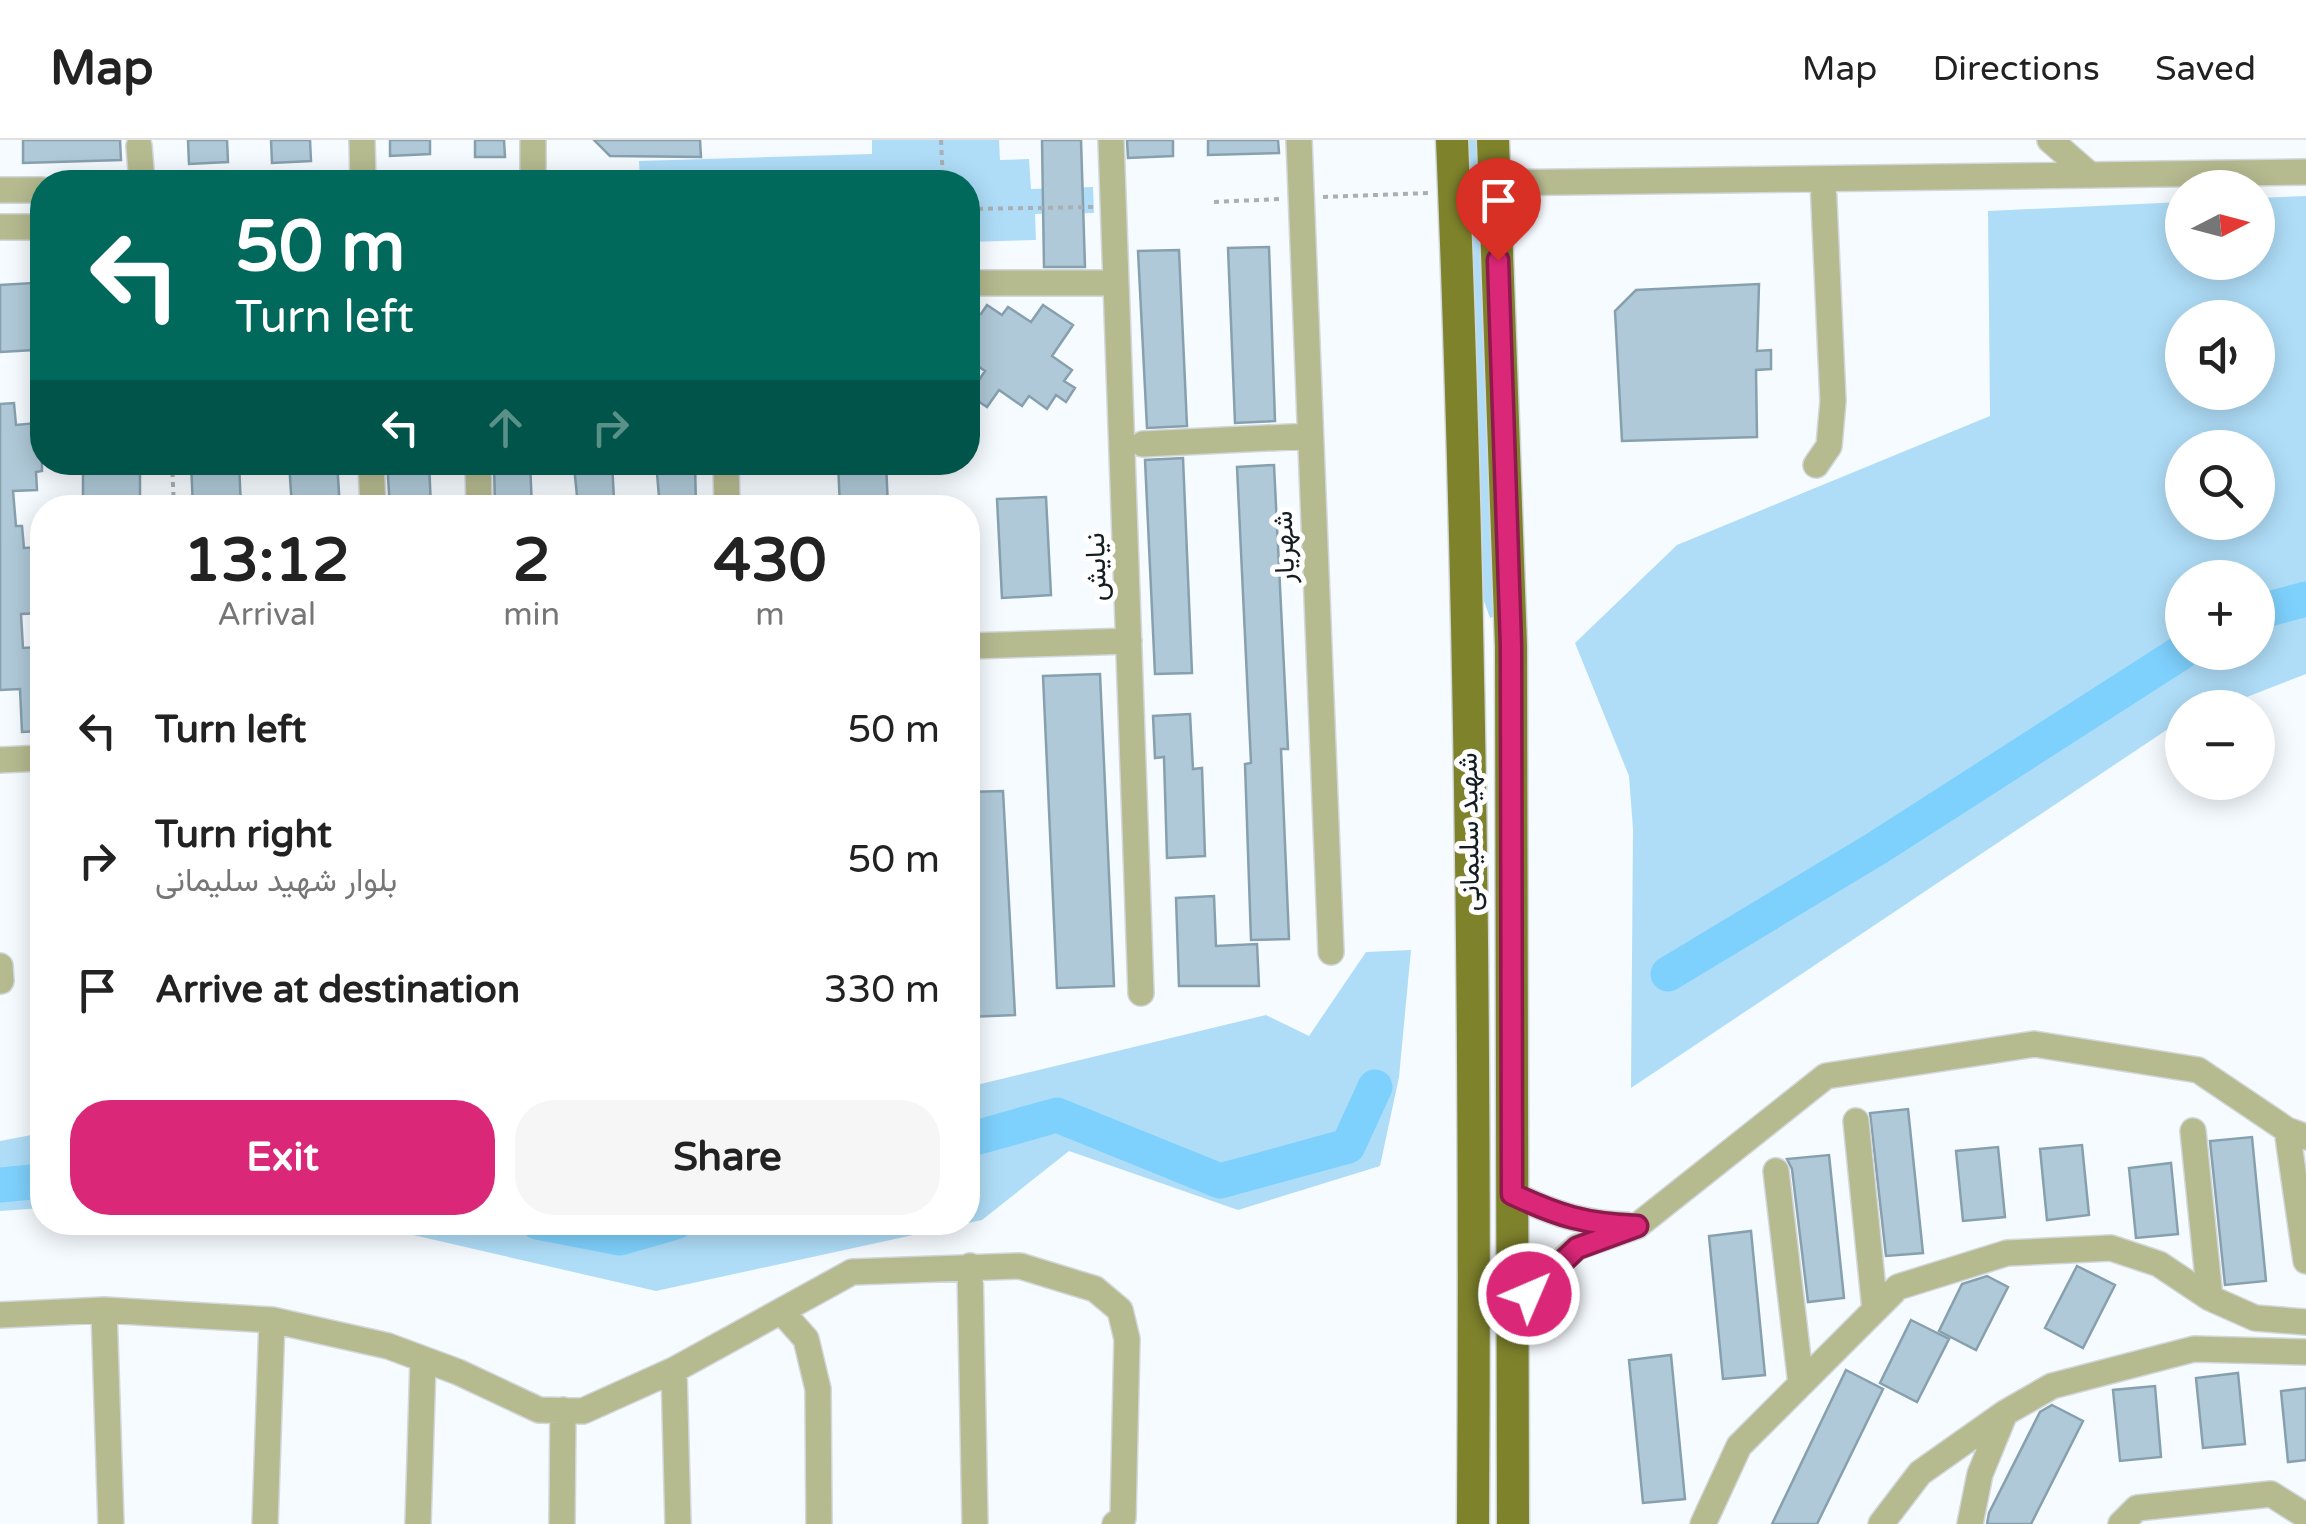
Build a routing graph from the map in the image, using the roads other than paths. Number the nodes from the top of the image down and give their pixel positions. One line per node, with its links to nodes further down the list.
1 (362, 140): 10 (street)
2 (533, 140): 11 (street)
3 (1111, 140): 21 (street, نیایش)
4 (1299, 140): 22 (street, شهریار)
5 (1452, 140): 27 (main road, شهید سلیمانی)
6 (1494, 140): 15 (main road)
7 (2050, 140): 13 (street)
8 (139, 146): 9 (street)
9 (141, 170)
10 (363, 170)
11 (533, 170)
12 (2306, 172): 13 (street)
13 (2090, 175): 14 (street)
14 (1822, 180): 15 (street); 24 (street)
15 (1495, 183): 28 (main road)
16 (0, 190): 17 (street)
17 (30, 190)
18 (30, 227): 19 (street)
19 (0, 228)
20 (980, 283): 21 (street)
21 (1116, 283): 25 (street, نیایش)
22 (1310, 436): 23 (street); 31 (street, شهریار)
23 (1143, 444)
24 (1816, 464)
25 (1129, 640): 26 (street); 34 (street, نیایش)
26 (980, 646)
27 (1467, 646): 28 (main road); 66 (main road, شهید سلیمانی)
28 (1511, 646): 39 (main road)
29 (30, 759): 30 (street)
30 (0, 760)
31 (1331, 952)
32 (0, 966): 33 (street)
33 (1, 981)
34 (1141, 993)
35 (1856, 1121): 46 (street)
36 (2193, 1131): 43 (street)
37 (2296, 1134): 40 (street); 41 (street)
38 (1776, 1171): 54 (street)
39 (1512, 1194): 40 (street); 47 (main road)
40 (1637, 1226): 47 (street)
41 (2306, 1260)
42 (970, 1266): 45 (street); 64 (street); 65 (street)
43 (2210, 1298): 46 (street); 50 (street)
44 (104, 1310): 48 (street); 49 (street); 58 (street)
45 (781, 1310): 53 (street); 63 (street)
46 (1875, 1310): 54 (street)
47 (1513, 1312): 67 (main road)
48 (0, 1314)
49 (272, 1320): 52 (street); 59 (street)
50 (2306, 1322)
51 (2306, 1352): 56 (street)
52 (423, 1360): 55 (street); 60 (street)
53 (674, 1370): 55 (street); 62 (street)
54 (1801, 1384): 68 (street)
55 (563, 1410): 61 (street)
56 (2005, 1414): 69 (street); 70 (street)
57 (2306, 1516): 71 (street)
58 (111, 1524)
59 (265, 1524)
60 (418, 1524)
61 (562, 1524)
62 (678, 1524)
63 (820, 1524)
64 (975, 1524)
65 (1115, 1524)
66 (1473, 1524)
67 (1513, 1524)
68 (1703, 1524)
69 (1881, 1524)
70 (1970, 1524)
71 (2122, 1524)

